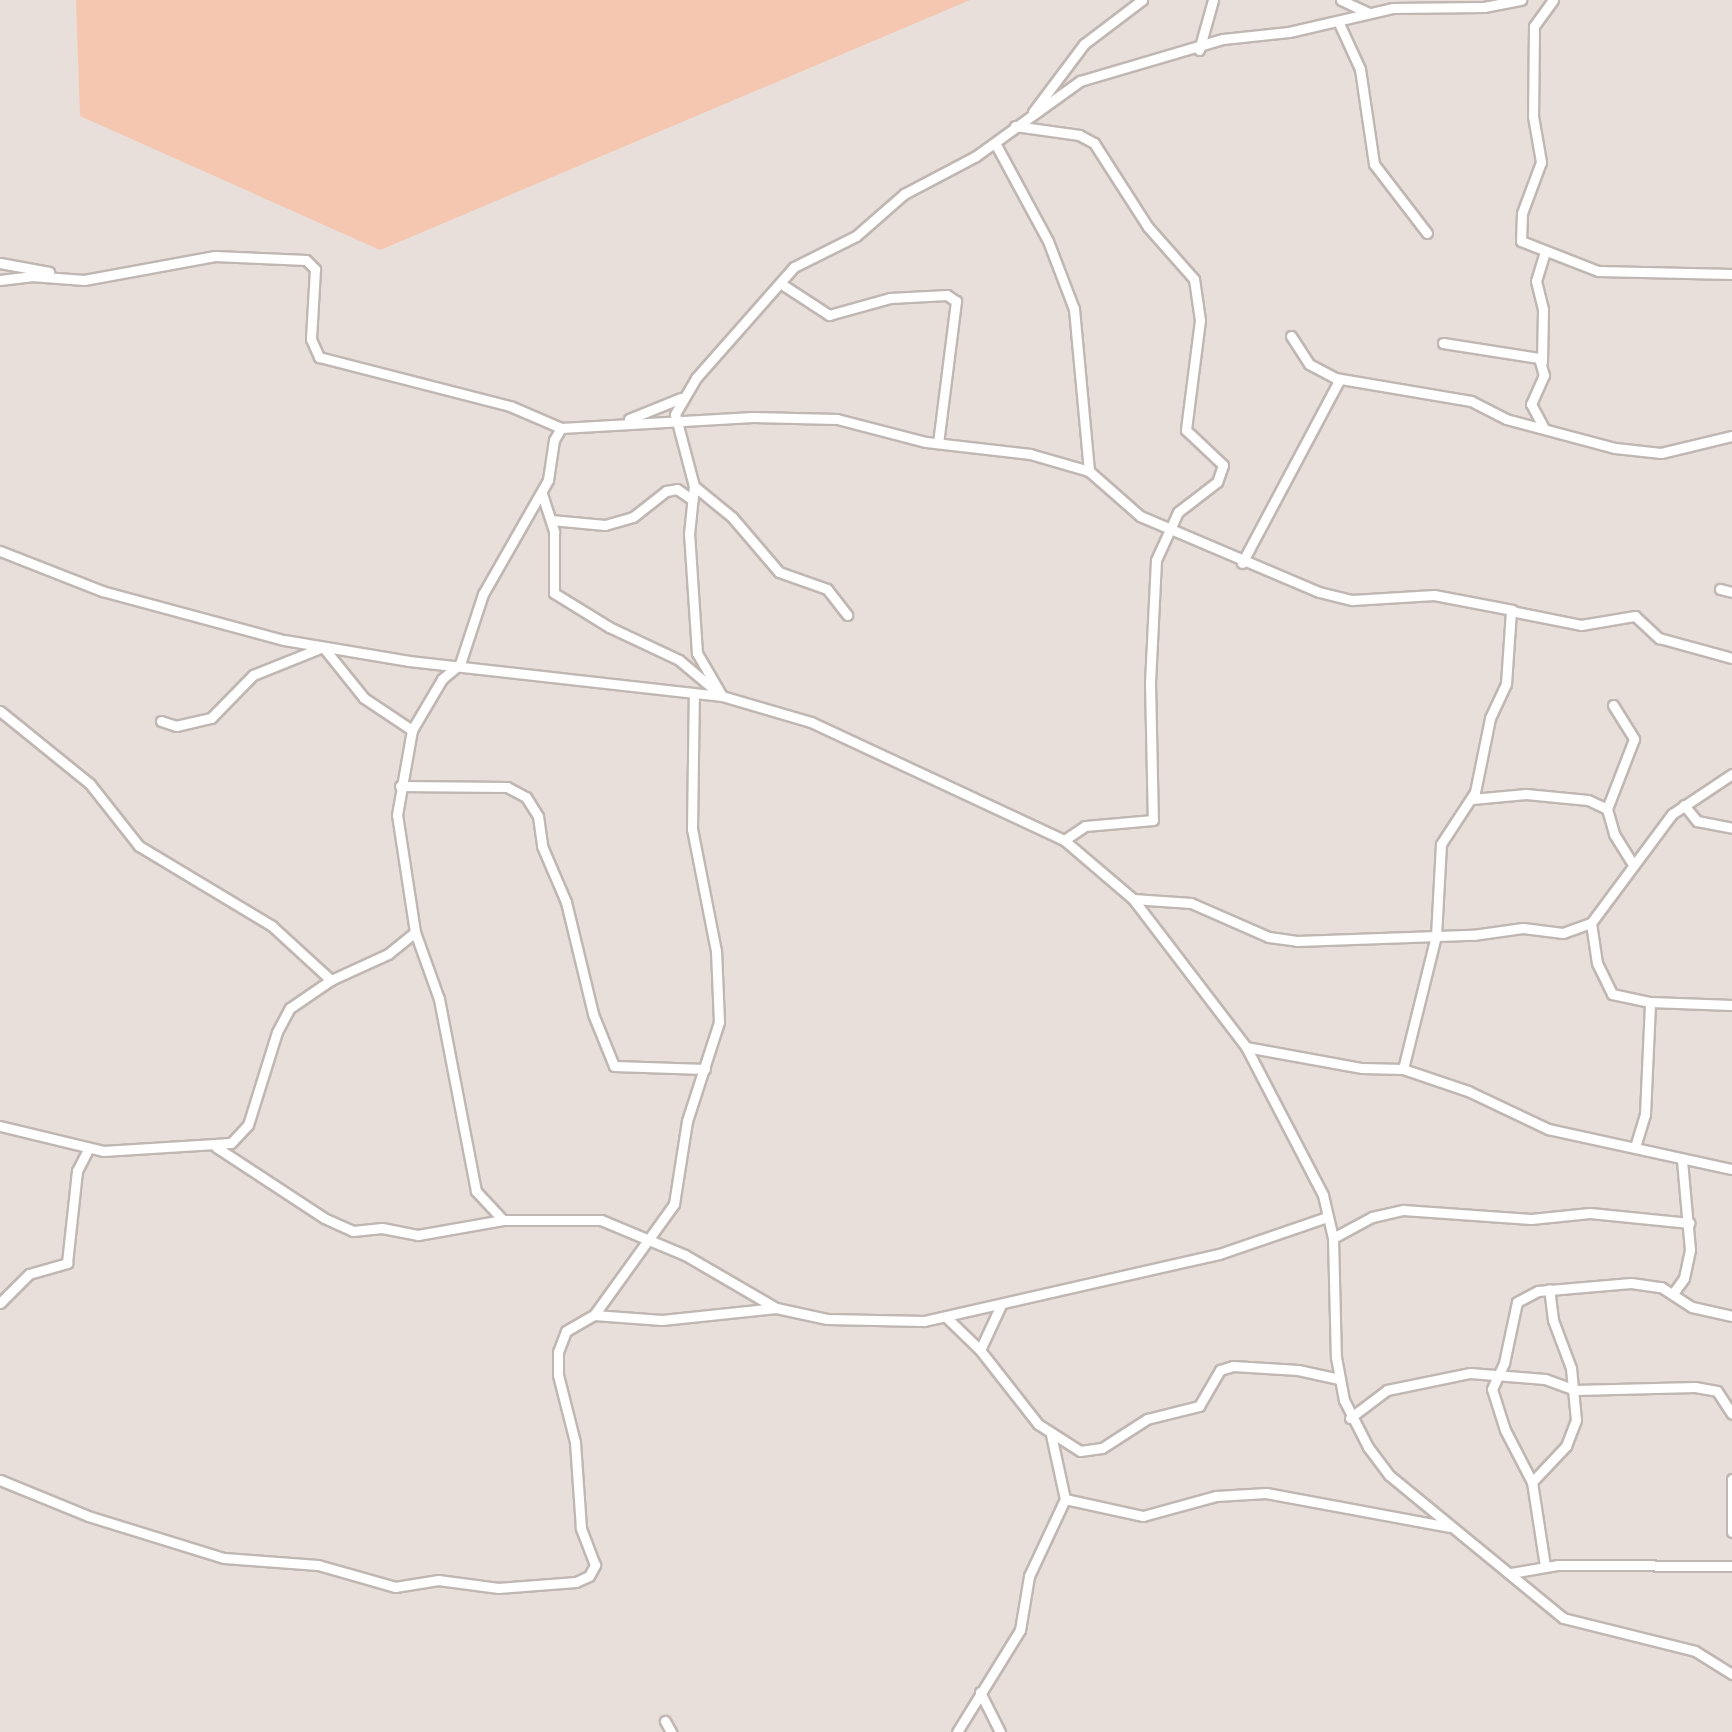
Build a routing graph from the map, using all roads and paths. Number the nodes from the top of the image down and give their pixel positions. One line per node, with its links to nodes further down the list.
1 (1142, 0): 9 (street)
2 (1213, 0): 8 (street)
3 (1341, 0): 6 (street)
4 (1521, 0): 6 (street)
5 (1553, 0): 13 (street)
6 (1369, 13): 7 (street)
7 (1338, 21): 8 (street); 12 (street)
8 (1199, 50): 9 (street)
9 (1031, 115): 10 (street)
10 (1015, 126): 11 (street); 35 (street)
11 (995, 143): 18 (street); 30 (street)
12 (1427, 233)
13 (1545, 252): 15 (street); 21 (street)
14 (0, 263): 16 (street)
15 (1732, 274)
16 (72, 279): 17 (street); 27 (street)
17 (0, 280)
18 (780, 283): 23 (street); 29 (street)
19 (1291, 336): 22 (street)
20 (1443, 343): 21 (street)
21 (1542, 362): 26 (street)
22 (1340, 379): 26 (street); 37 (street)
23 (681, 398): 24 (street); 25 (street)
24 (617, 423): 25 (street); 27 (street)
25 (674, 423): 29 (street); 31 (street)
26 (1543, 427): 28 (street)
27 (561, 428): 32 (street)
28 (1732, 436)
29 (938, 443): 30 (street)
30 (1089, 471): 35 (street)
31 (694, 486): 33 (street); 41 (street)
32 (542, 494): 34 (street); 44 (street)
33 (693, 500): 34 (street); 46 (street)
34 (551, 520): 46 (street)
35 (1168, 528): 37 (street); 57 (street)
36 (0, 550): 42 (street)
37 (1242, 563): 40 (street)
38 (1720, 589): 39 (street)
39 (1732, 592)
40 (1513, 610): 43 (street); 53 (street)
41 (847, 615)
42 (323, 647): 44 (street); 49 (street); 50 (street)
43 (1732, 658)
44 (460, 664): 45 (street); 50 (street)
45 (694, 694): 46 (street); 69 (street)
46 (722, 696): 57 (street)
47 (1613, 705): 55 (street)
48 (0, 711): 65 (street)
49 (161, 721)
50 (412, 730): 52 (street)
51 (1732, 774): 54 (street)
52 (400, 786): 62 (street); 69 (street)
53 (1472, 799): 55 (street); 63 (street)
54 (1684, 805): 56 (street); 58 (street)
55 (1607, 809): 58 (street)
56 (1732, 828)
57 (1064, 840): 59 (street)
58 (1633, 865): 60 (street)
59 (1133, 899): 63 (street); 68 (street)
60 (1591, 923): 61 (street); 64 (street)
61 (1580, 928): 63 (street); 64 (street)
62 (415, 932): 65 (street); 78 (street)
63 (1436, 936): 70 (street)
64 (1592, 936): 66 (street)
65 (331, 980): 72 (street)
66 (1650, 1002): 67 (street); 73 (street)
67 (1732, 1005)
68 (1246, 1047): 70 (street); 77 (street)
69 (705, 1069): 81 (street)
70 (1403, 1069): 73 (street)
71 (0, 1126): 74 (street)
72 (216, 1147): 74 (street); 78 (street)
73 (1635, 1147): 75 (street)
74 (88, 1149): 84 (street)
75 (1682, 1161): 76 (street); 79 (street)
76 (1732, 1169)
77 (1327, 1217): 80 (street); 85 (street)
78 (503, 1220): 81 (street)
79 (1690, 1223): 80 (street); 83 (street)
80 (1333, 1238): 91 (street)
81 (647, 1242): 86 (street); 87 (street)
82 (1549, 1289): 83 (street); 92 (street); 93 (street)
83 (1674, 1292): 88 (street)
84 (0, 1303)
85 (1001, 1305): 89 (street); 90 (street)
86 (776, 1308): 87 (street); 89 (street)
87 (594, 1315): 98 (street)
88 (1732, 1316)
89 (947, 1318): 90 (street)
90 (980, 1350): 96 (street)
91 (1339, 1379): 95 (street); 96 (street)
92 (1496, 1381): 93 (street); 95 (street); 99 (street)
93 (1575, 1390): 94 (street); 99 (street)
94 (1732, 1414)
95 (1350, 1418): 101 (street)
96 (1051, 1435): 100 (street)
97 (1732, 1479): 102 (street)
98 (0, 1480)
99 (1532, 1482): 103 (street)
100 (1065, 1499): 101 (street); 107 (street)
101 (1452, 1527): 105 (street)
102 (1732, 1532)
103 (1545, 1566): 104 (street); 105 (street)
104 (1732, 1566)
105 (1511, 1573): 106 (street)
106 (1732, 1674)
107 (980, 1692): 110 (street); 111 (street)
108 (665, 1721): 109 (street)
109 (671, 1732)
110 (957, 1732)
111 (1000, 1732)

